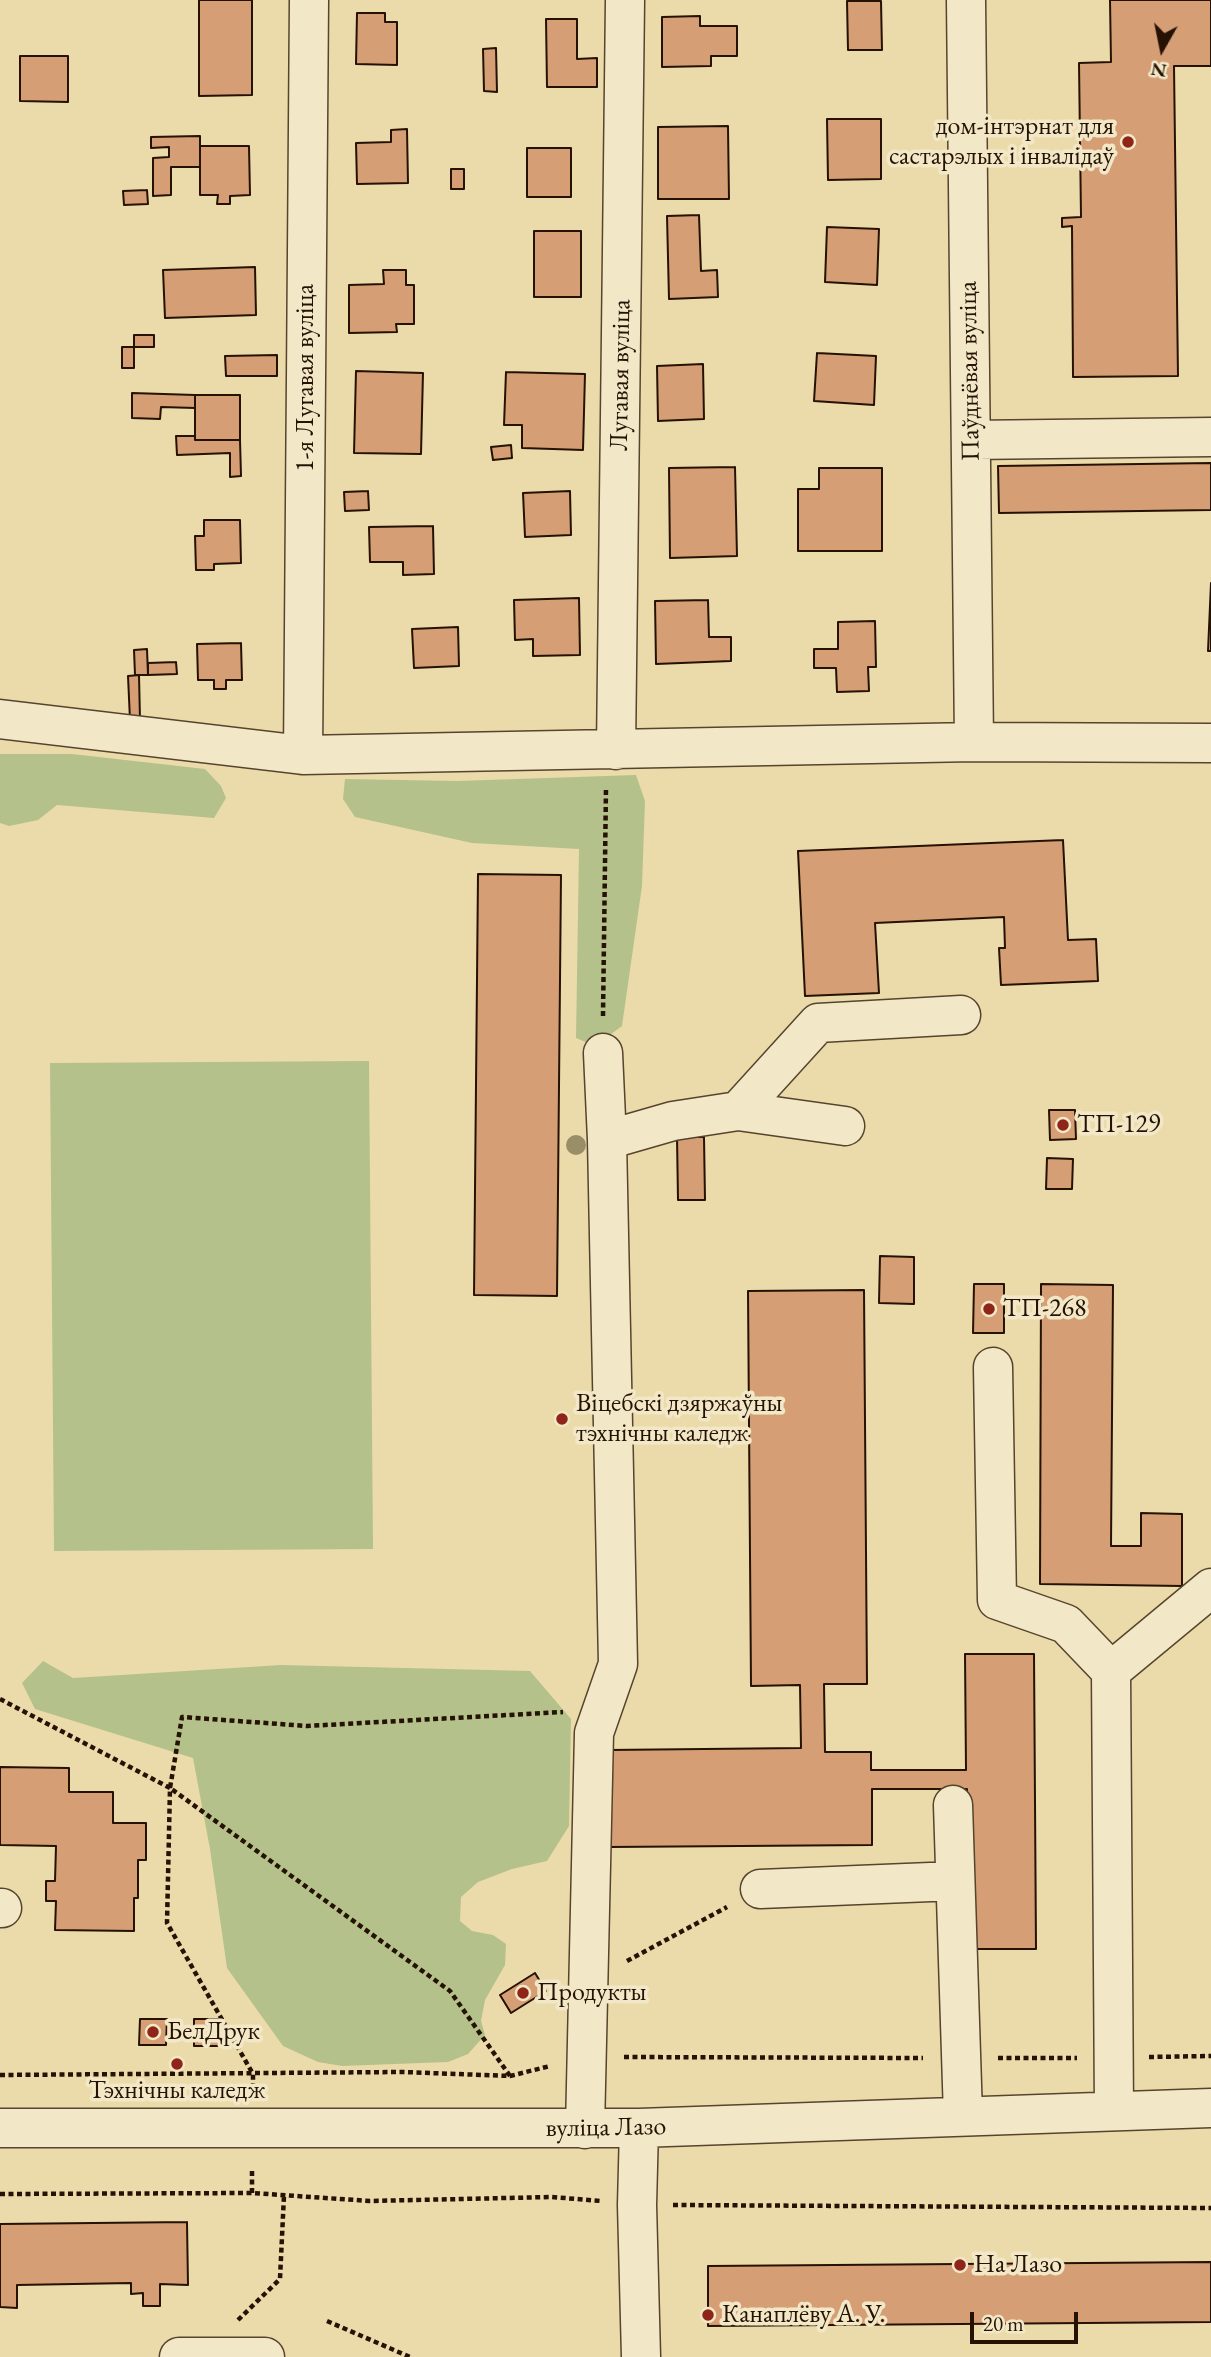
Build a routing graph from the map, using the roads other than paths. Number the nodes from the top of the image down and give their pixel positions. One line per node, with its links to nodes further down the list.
1 (309, 0): 10 (street, 1-я Лугавая вуліца)
2 (625, 0): 9 (street, Лугавая вуліца)
3 (966, 0): 5 (street, Паўднёвая вуліца)
4 (1211, 437): 5 (street)
5 (971, 440): 7 (street, Паўднёвая вуліца)
6 (0, 719): 10 (street)
7 (974, 742): 8 (street); 9 (street)
8 (1211, 743)
9 (609, 751): 10 (street)
10 (303, 755)
11 (961, 1015): 13 (street)
12 (603, 1053): 15 (street)
13 (738, 1111): 14 (street); 15 (street)
14 (845, 1126)
15 (607, 1140): 27 (street)
16 (993, 1367): 18 (street)
17 (1211, 1588): 18 (street)
18 (1111, 1671): 23 (street)
19 (953, 1805): 20 (street)
20 (955, 1881): 21 (street); 24 (street)
21 (760, 1889)
22 (1211, 2108): 23 (street, вуліца Лазо)
23 (1115, 2111): 24 (street, вуліца Лазо)
24 (963, 2116): 26 (street, вуліца Лазо)
25 (0, 2128): 27 (street, вуліца Лазо)
26 (639, 2128): 27 (street, вуліца Лазо); 31 (street)
27 (584, 2129)
28 (179, 2357): 29 (street)
29 (200, 2357): 30 (street)
30 (265, 2357)
31 (641, 2357)

